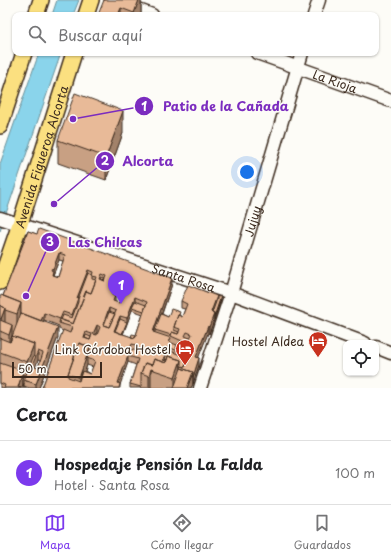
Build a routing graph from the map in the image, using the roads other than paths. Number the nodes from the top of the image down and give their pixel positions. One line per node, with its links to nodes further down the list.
1 (41, 0): 5 (main road)
2 (90, 0): 6 (main road)
3 (111, 0): 7 (street)
4 (319, 0): 8 (street)
5 (37, 12)
6 (87, 12)
7 (144, 12)
8 (315, 12)
9 (23, 56): 15 (main road)
10 (73, 56): 17 (main road, Avenida Figueroa Alcorta)
11 (266, 56): 13 (street, La Rioja)
12 (301, 56): 13 (street, Jujuy)
13 (297, 67): 14 (street, La Rioja); 19 (street, Jujuy)
14 (391, 101)
15 (0, 126)
16 (0, 218): 17 (street, Santa Rosa)
17 (20, 224): 18 (main road, Avenida Figueroa Alcorta); 19 (street, Santa Rosa)
18 (0, 282)
19 (231, 293): 20 (street, Santa Rosa); 23 (street, Jujuy)
20 (357, 340)
21 (379, 348): 22 (street)
22 (391, 353)
23 (200, 388)

